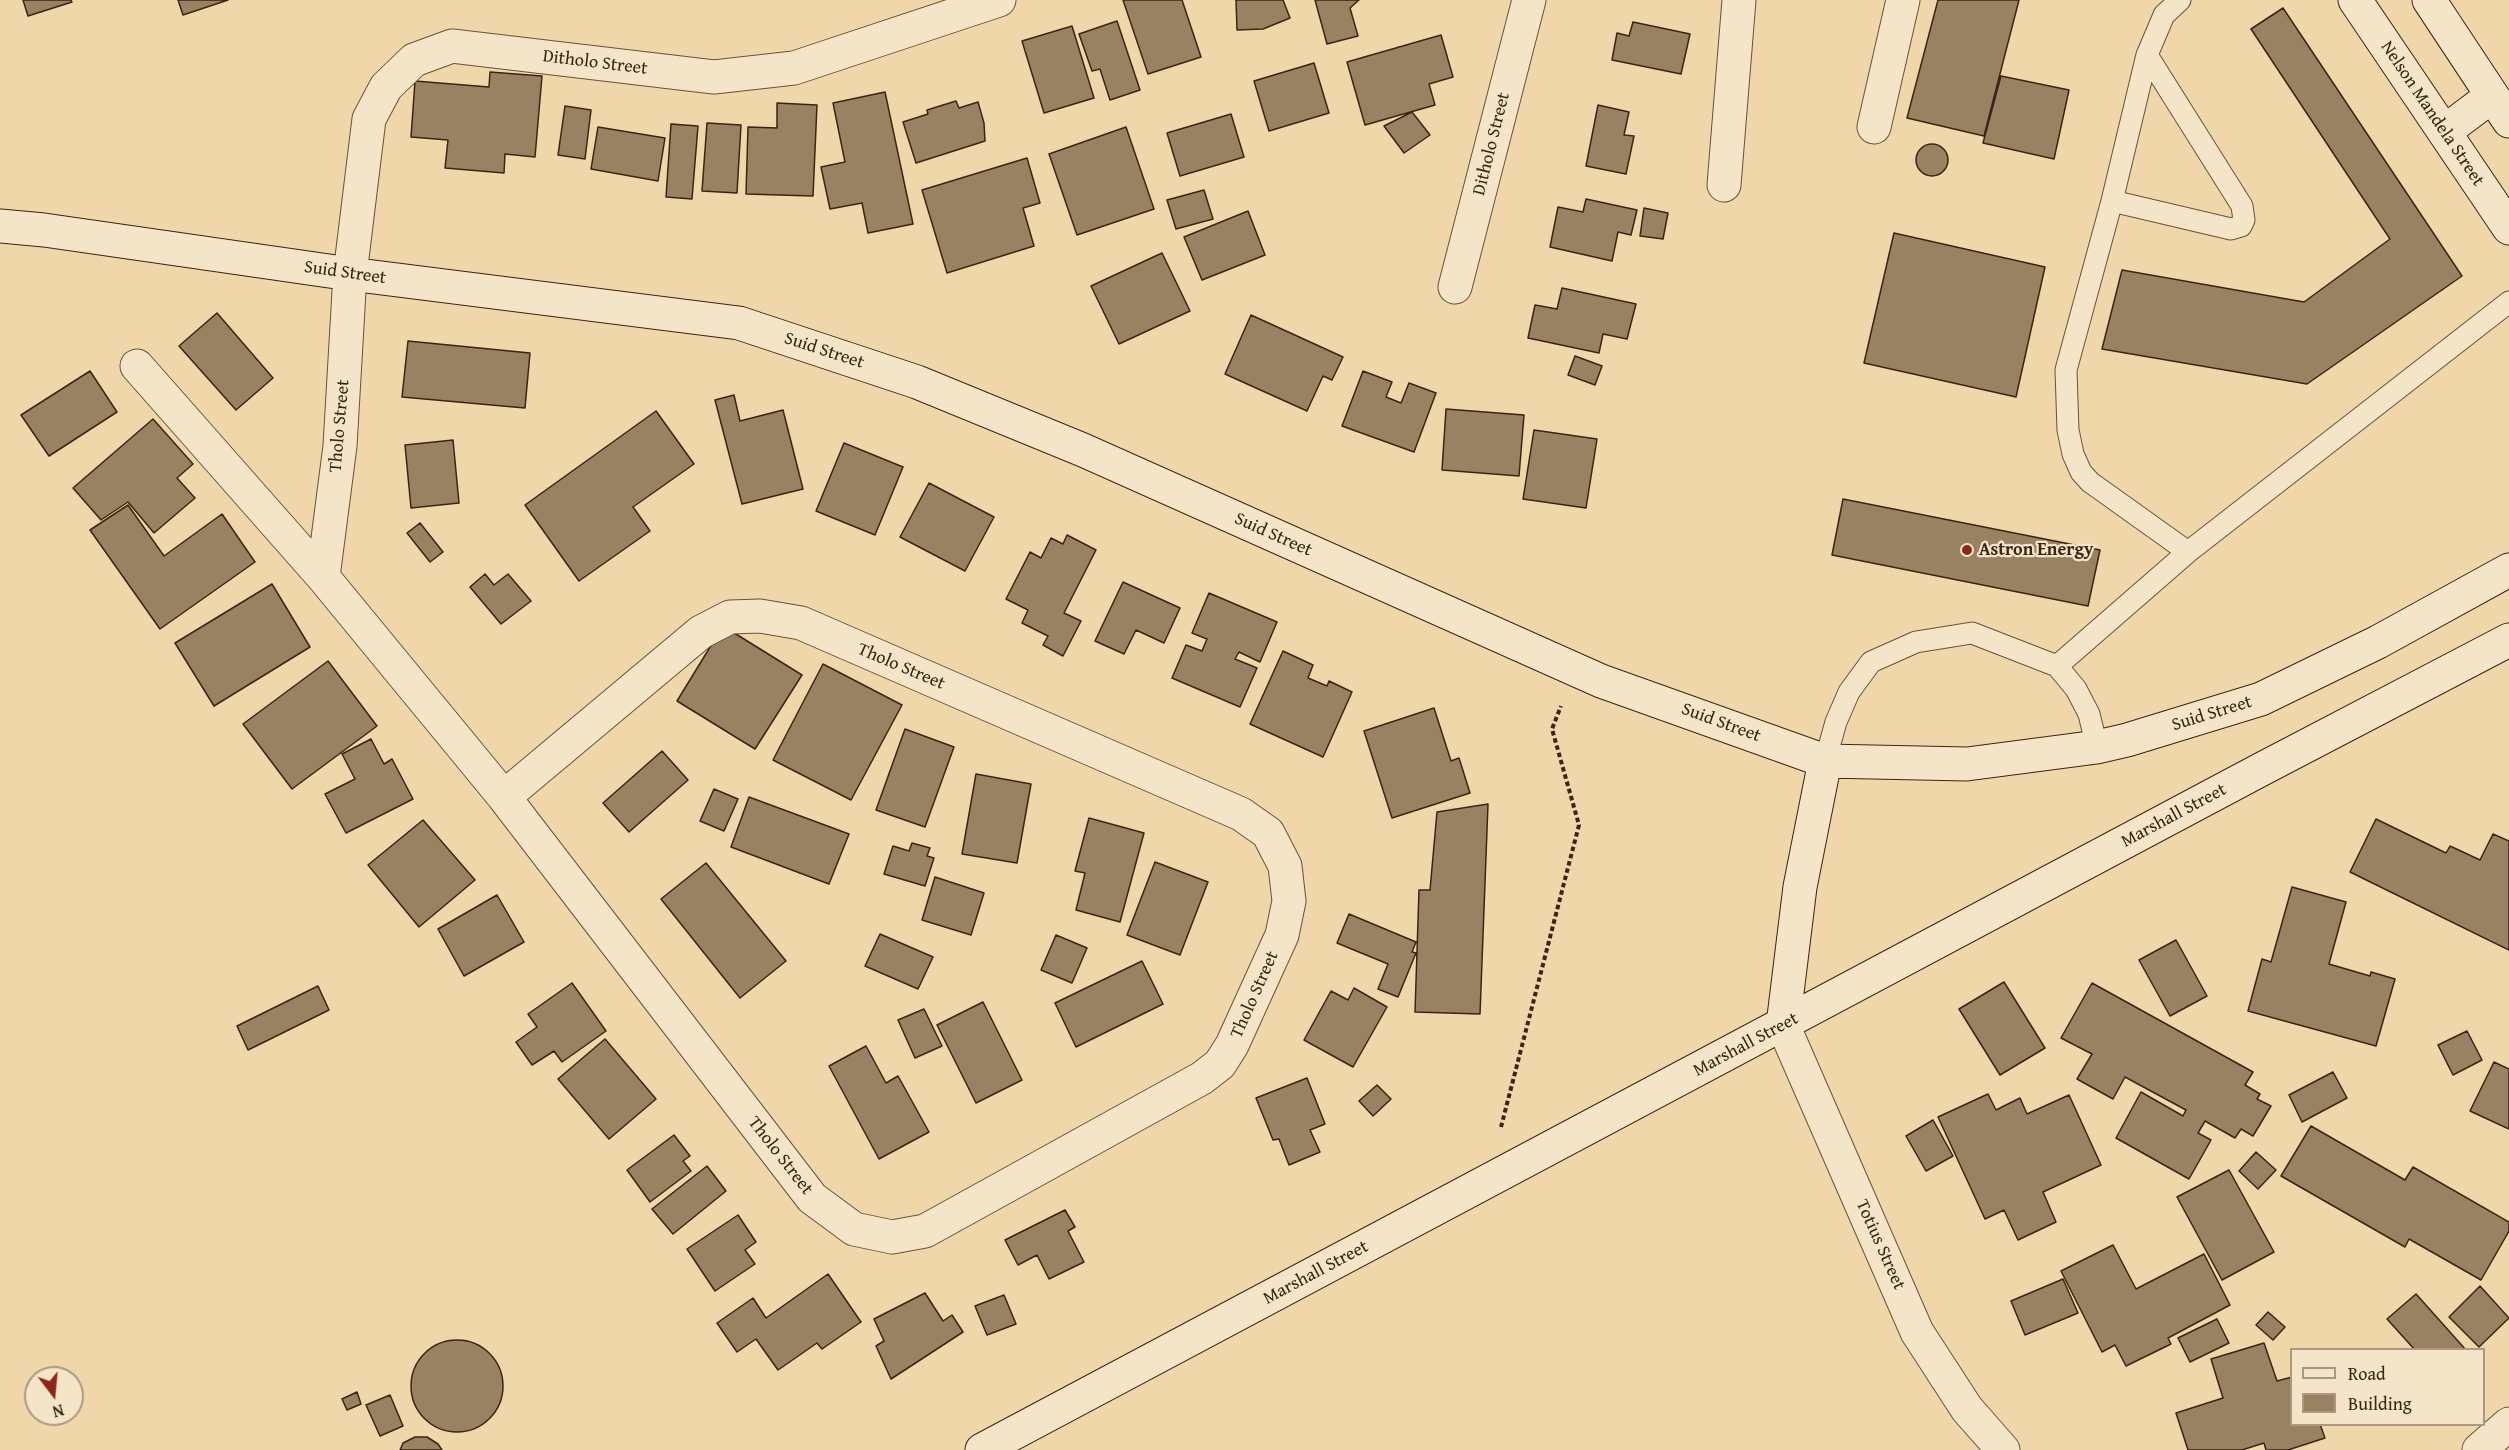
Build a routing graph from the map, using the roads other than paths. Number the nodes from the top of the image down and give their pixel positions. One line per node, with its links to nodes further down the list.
1 (999, 0): 16 (street, Ditholo Street)
2 (1528, 0): 17 (street, Ditholo Street)
3 (1739, 0): 12 (street)
4 (1903, 0): 10 (street)
5 (2180, 0): 8 (lane)
6 (2355, 0): 11 (street, Nelson Mandela Street)
7 (2429, 0): 9 (street)
8 (2147, 55): 13 (lane); 13 (lane)
9 (2501, 108): 11 (street)
10 (1874, 127)
11 (2444, 132): 15 (street, Nelson Mandela Street)
12 (1724, 185)
13 (2112, 201): 20 (lane)
14 (0, 226): 16 (street, Suid Street)
15 (2509, 228)
16 (350, 274): 22 (street, Tholo Street); 26 (street, Suid Street)
17 (1455, 287)
18 (2509, 302): 20 (lane)
19 (137, 366): 22 (street, Tholo Street)
20 (2188, 552): 24 (lane)
21 (2509, 570): 25 (street, Suid Street)
22 (324, 578): 27 (street, Tholo Street)
23 (2509, 640): 28 (street, Marshall Street)
24 (2057, 666): 25 (lane); 26 (lane)
25 (2097, 747): 26 (street, Suid Street)
26 (1825, 761): 28 (street)
27 (504, 797): 27 (street, Tholo Street)
28 (1783, 1025): 30 (street, Marshall Street); 31 (street, Totius Street)
29 (2509, 1424): 32 (street)
30 (982, 1450)
31 (2003, 1450)
32 (2479, 1450)

